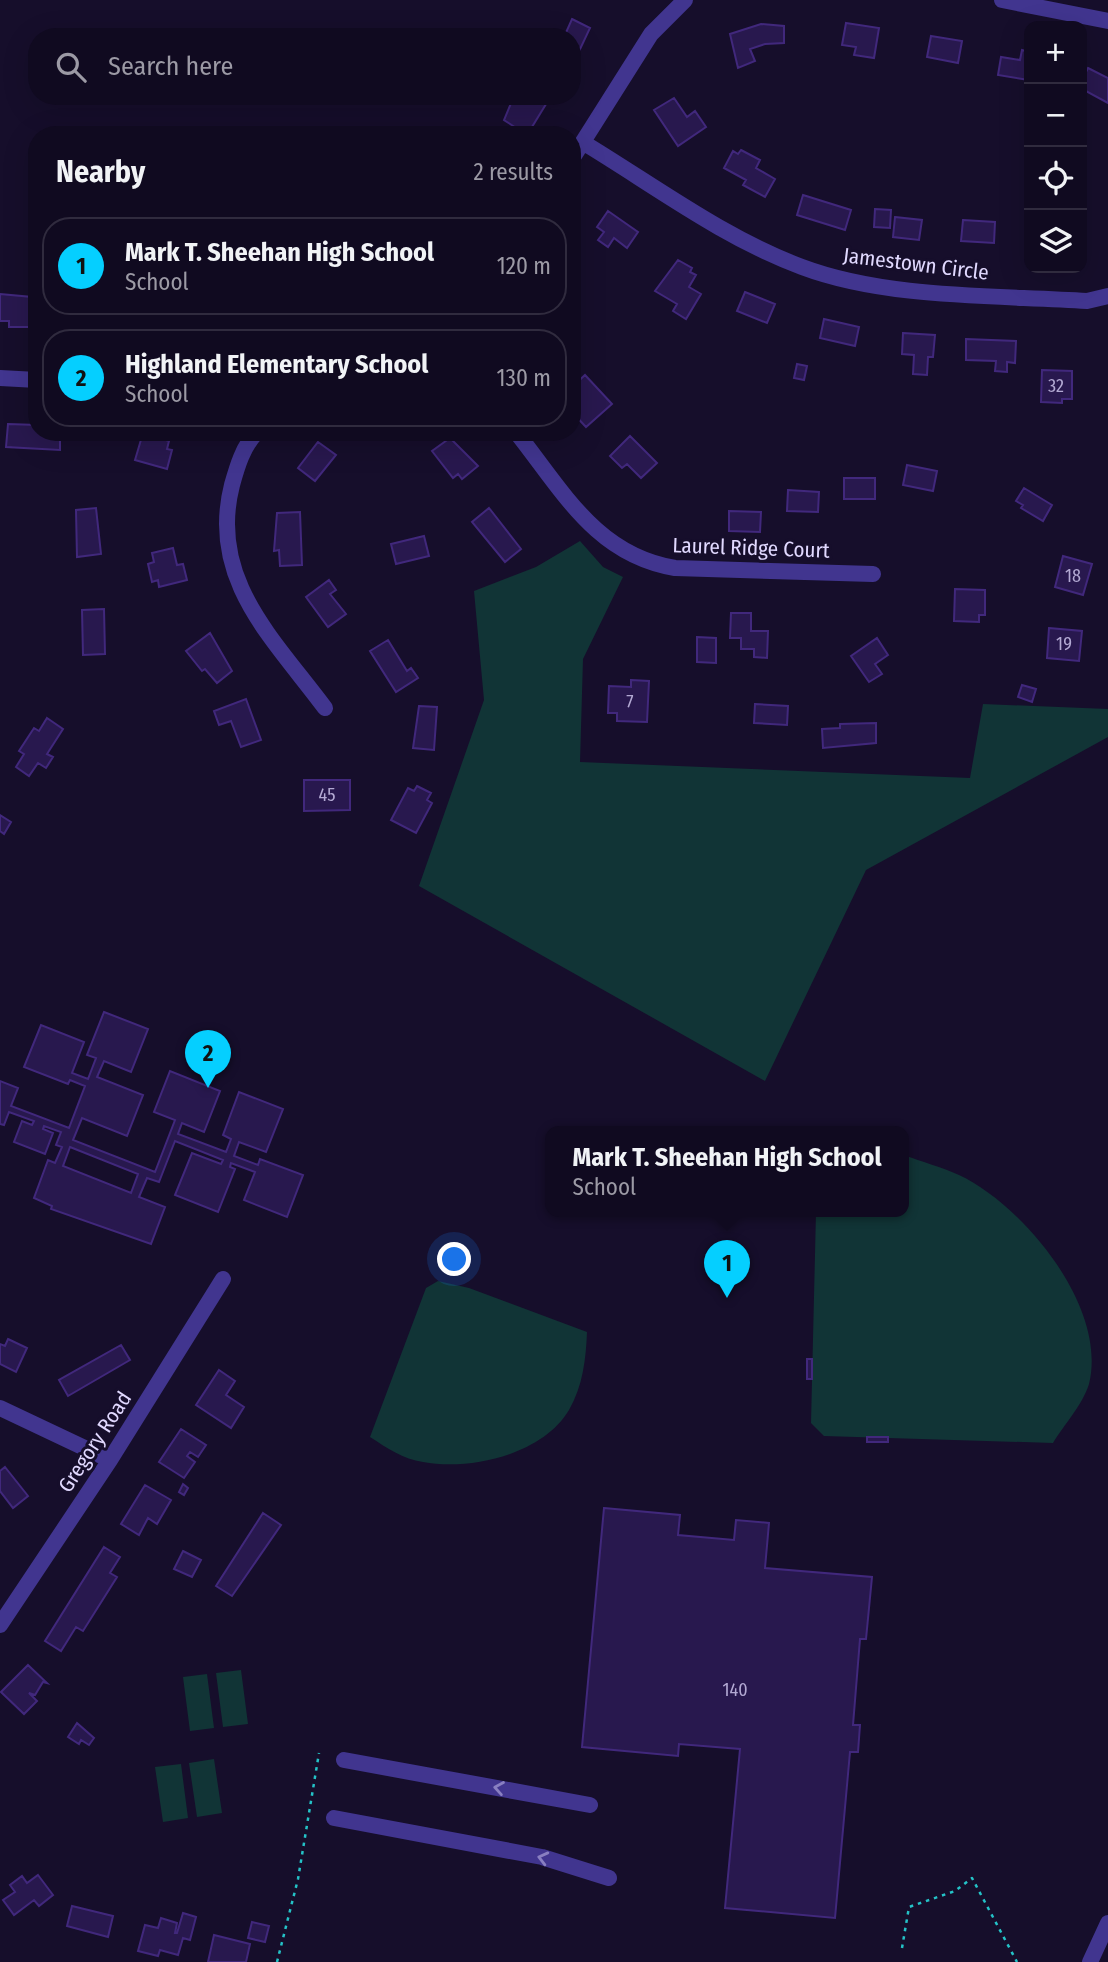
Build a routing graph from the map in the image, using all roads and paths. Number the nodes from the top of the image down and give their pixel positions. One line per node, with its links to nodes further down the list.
1 (685, 0): 4 (street)
2 (1002, 0): 3 (street)
3 (1108, 21)
4 (584, 143): 5 (street); 6 (street, Jamestown Circle)
5 (581, 147)
6 (1108, 296)
7 (0, 378): 8 (street)
8 (28, 380)
9 (246, 441): 12 (street)
10 (523, 441): 11 (street, Laurel Ridge Court)
11 (873, 574)
12 (325, 708)
13 (223, 1279): 15 (street, Gregory Road)
14 (0, 1408): 15 (street)
15 (110, 1460): 16 (street, Gregory Road)
16 (0, 1625)
17 (319, 1753): 24 (path)
18 (344, 1760): 19 (street, one-way to 18)
19 (590, 1805)
20 (334, 1818): 21 (street, one-way to 20)
21 (609, 1878)
22 (1108, 1923): 26 (street)
23 (902, 1948): 25 (path)
24 (277, 1962)
25 (1017, 1962)
26 (1090, 1962)

